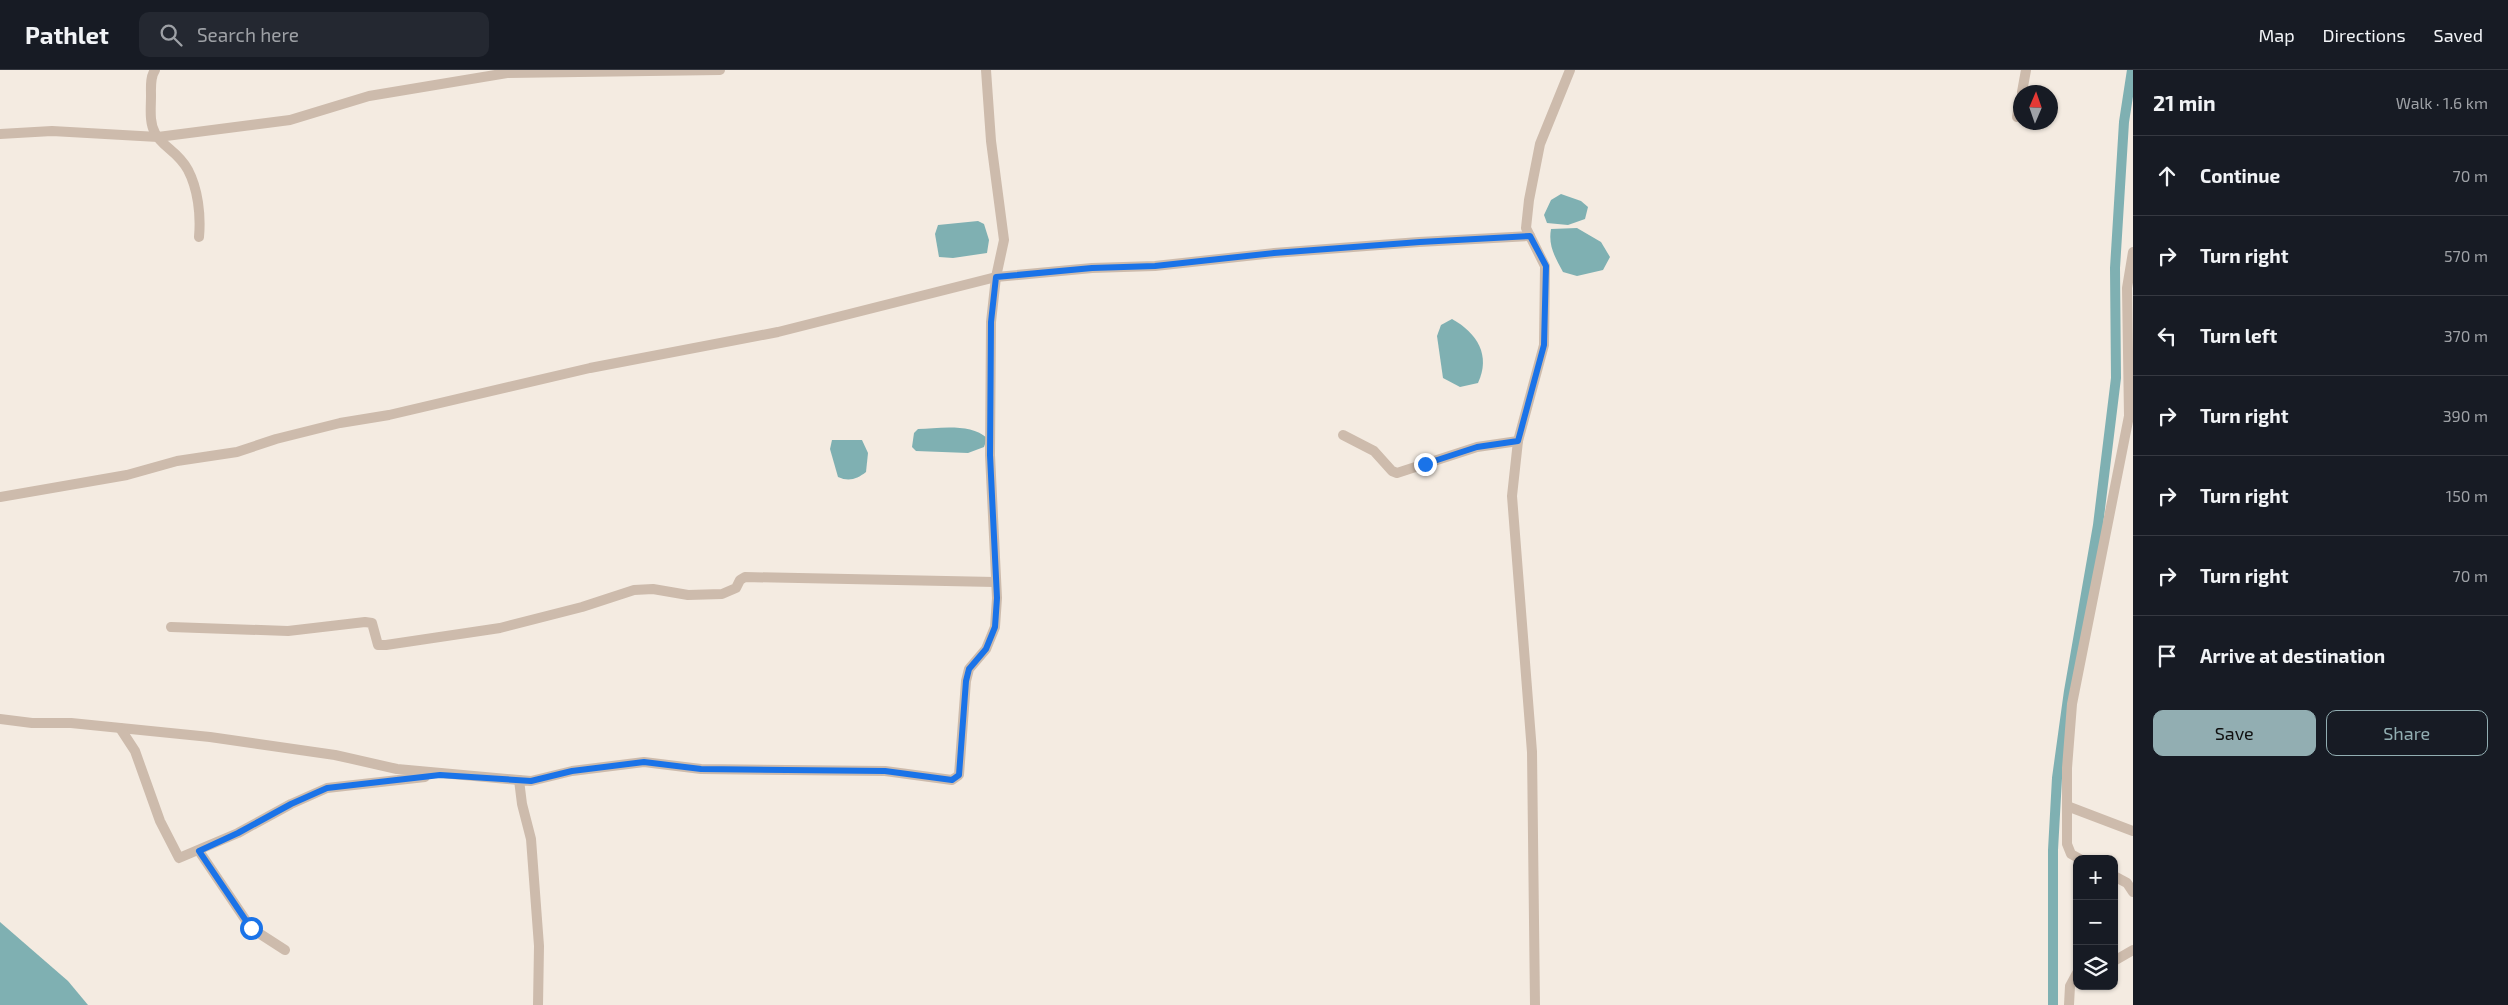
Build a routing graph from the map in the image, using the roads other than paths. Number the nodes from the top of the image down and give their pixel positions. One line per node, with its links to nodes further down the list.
1 (155, 70): 8 (street)
2 (720, 70): 8 (street)
3 (986, 70): 12 (street)
4 (1570, 70): 9 (street)
5 (2026, 70): 6 (street)
6 (2023, 85)
7 (0, 134): 8 (street)
8 (158, 137): 10 (street)
9 (1530, 236): 12 (street); 14 (street)
10 (200, 237)
11 (2133, 252): 22 (street)
12 (996, 277): 15 (street); 16 (street)
13 (1343, 435): 14 (street)
14 (1518, 441): 33 (street)
15 (0, 497)
16 (995, 582): 17 (street); 21 (street)
17 (171, 627)
18 (0, 719): 19 (street)
19 (120, 728): 20 (street); 24 (street)
20 (440, 775): 21 (street); 24 (street)
21 (519, 780): 32 (street)
22 (2067, 806): 23 (street); 25 (street)
23 (2133, 831)
24 (199, 851): 28 (street)
25 (2073, 856)
26 (2118, 878): 27 (street)
27 (2133, 892)
28 (285, 950)
29 (2133, 950): 30 (street)
30 (2118, 958)
31 (2073, 981): 34 (street)
32 (538, 1005)
33 (1535, 1005)
34 (2069, 1005)

